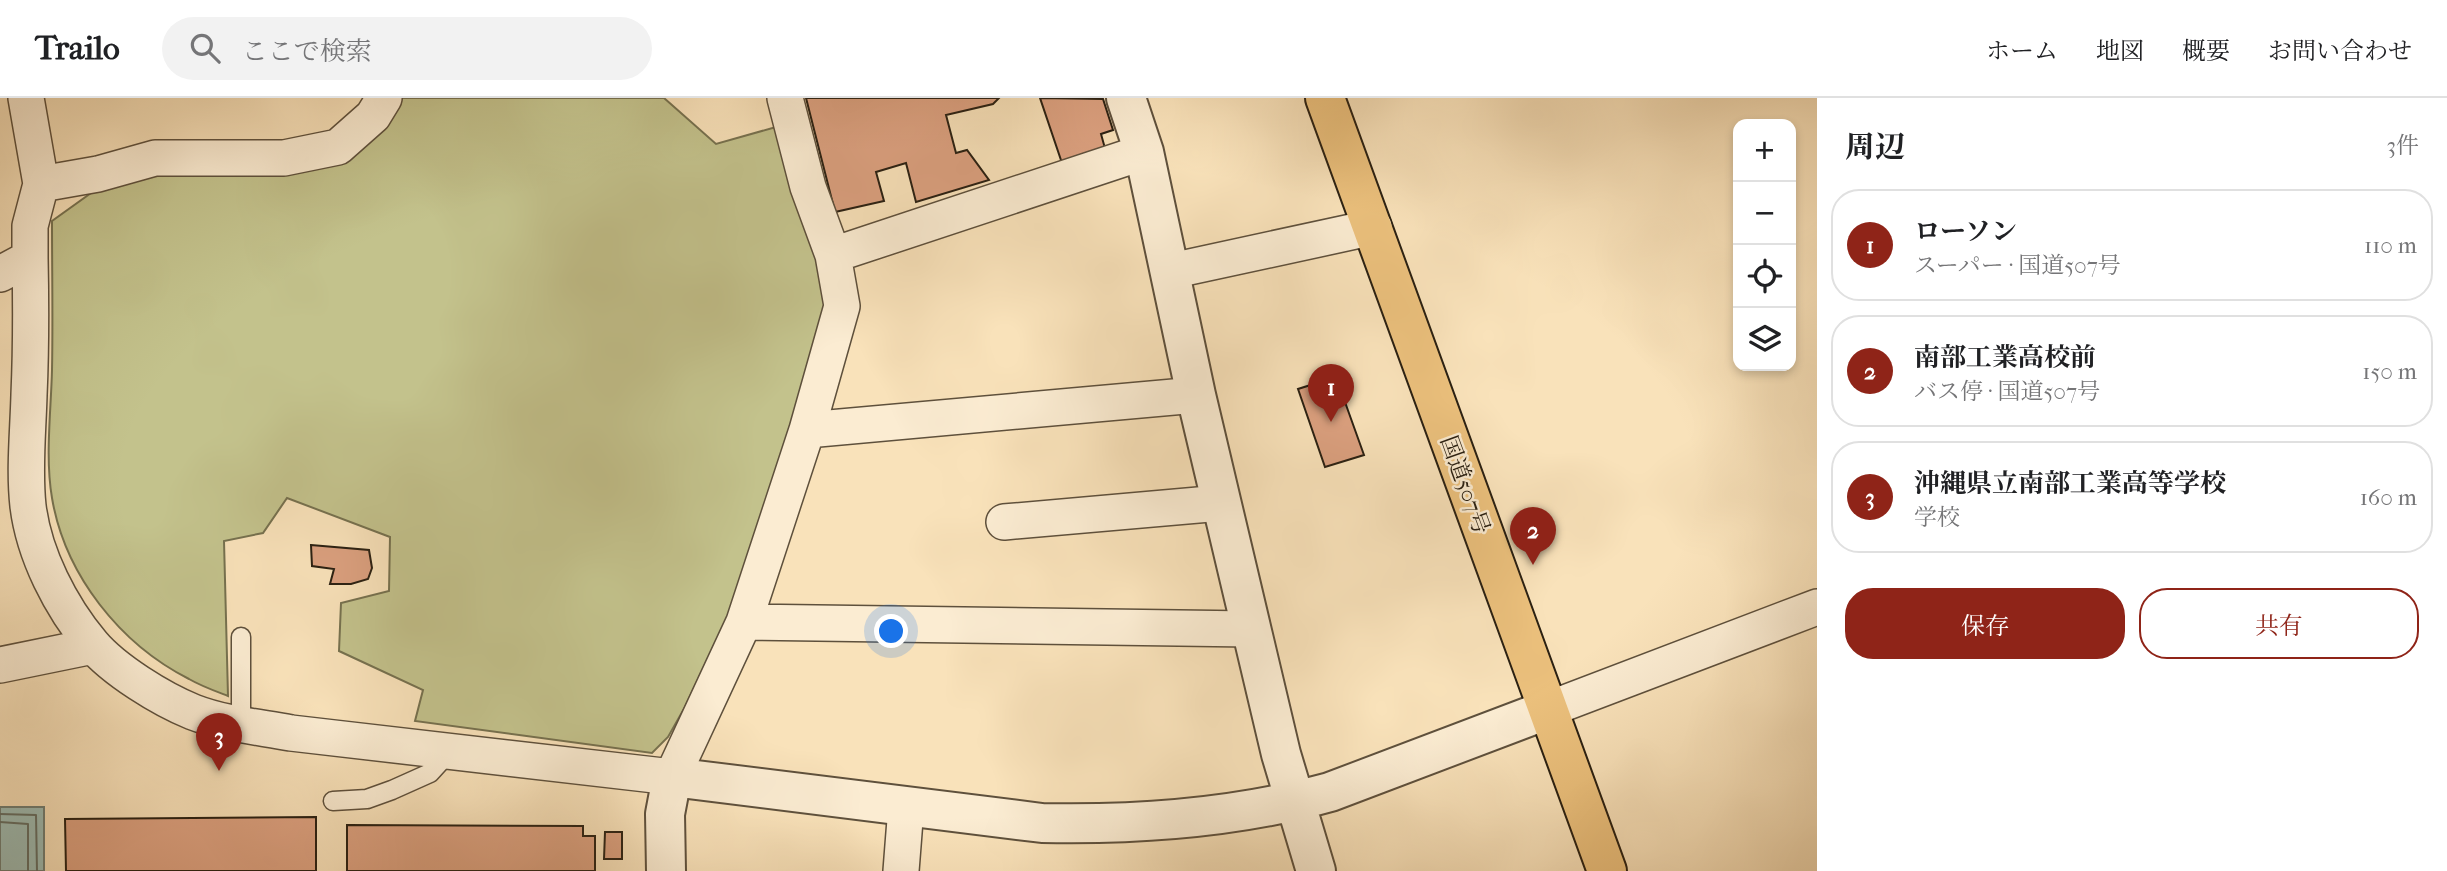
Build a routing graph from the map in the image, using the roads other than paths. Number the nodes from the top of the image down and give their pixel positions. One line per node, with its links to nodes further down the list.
1 (26, 98): 7 (street)
2 (384, 98): 7 (street)
3 (785, 98): 9 (street)
4 (1126, 98): 6 (street)
5 (1325, 98): 8 (highway, 国道507号)
6 (1144, 152): 9 (street); 11 (street)
7 (41, 184): 10 (street)
8 (1374, 227): 11 (street); 23 (highway, 国道507号)
9 (833, 255): 14 (street)
10 (30, 258): 12 (street); 21 (street)
11 (1171, 271): 13 (street)
12 (0, 274)
13 (1196, 395): 14 (street); 15 (street)
14 (807, 430): 18 (street)
15 (1221, 503): 16 (street); 19 (street)
16 (1004, 522)
17 (1817, 607): 23 (street)
18 (744, 622): 19 (street); 26 (street)
19 (1251, 629): 28 (street)
20 (241, 637): 24 (lane)
21 (93, 646): 22 (street); 24 (street)
22 (0, 666)
23 (1549, 709): 28 (street); 33 (highway, 国道507号)
24 (241, 725): 25 (street)
25 (450, 751): 26 (street); 27 (lane)
26 (672, 777): 29 (street); 30 (street)
27 (333, 801)
28 (1294, 802): 29 (street); 32 (street)
29 (906, 807): 31 (street)
30 (666, 871)
31 (901, 871)
32 (1316, 871)
33 (1607, 871)

